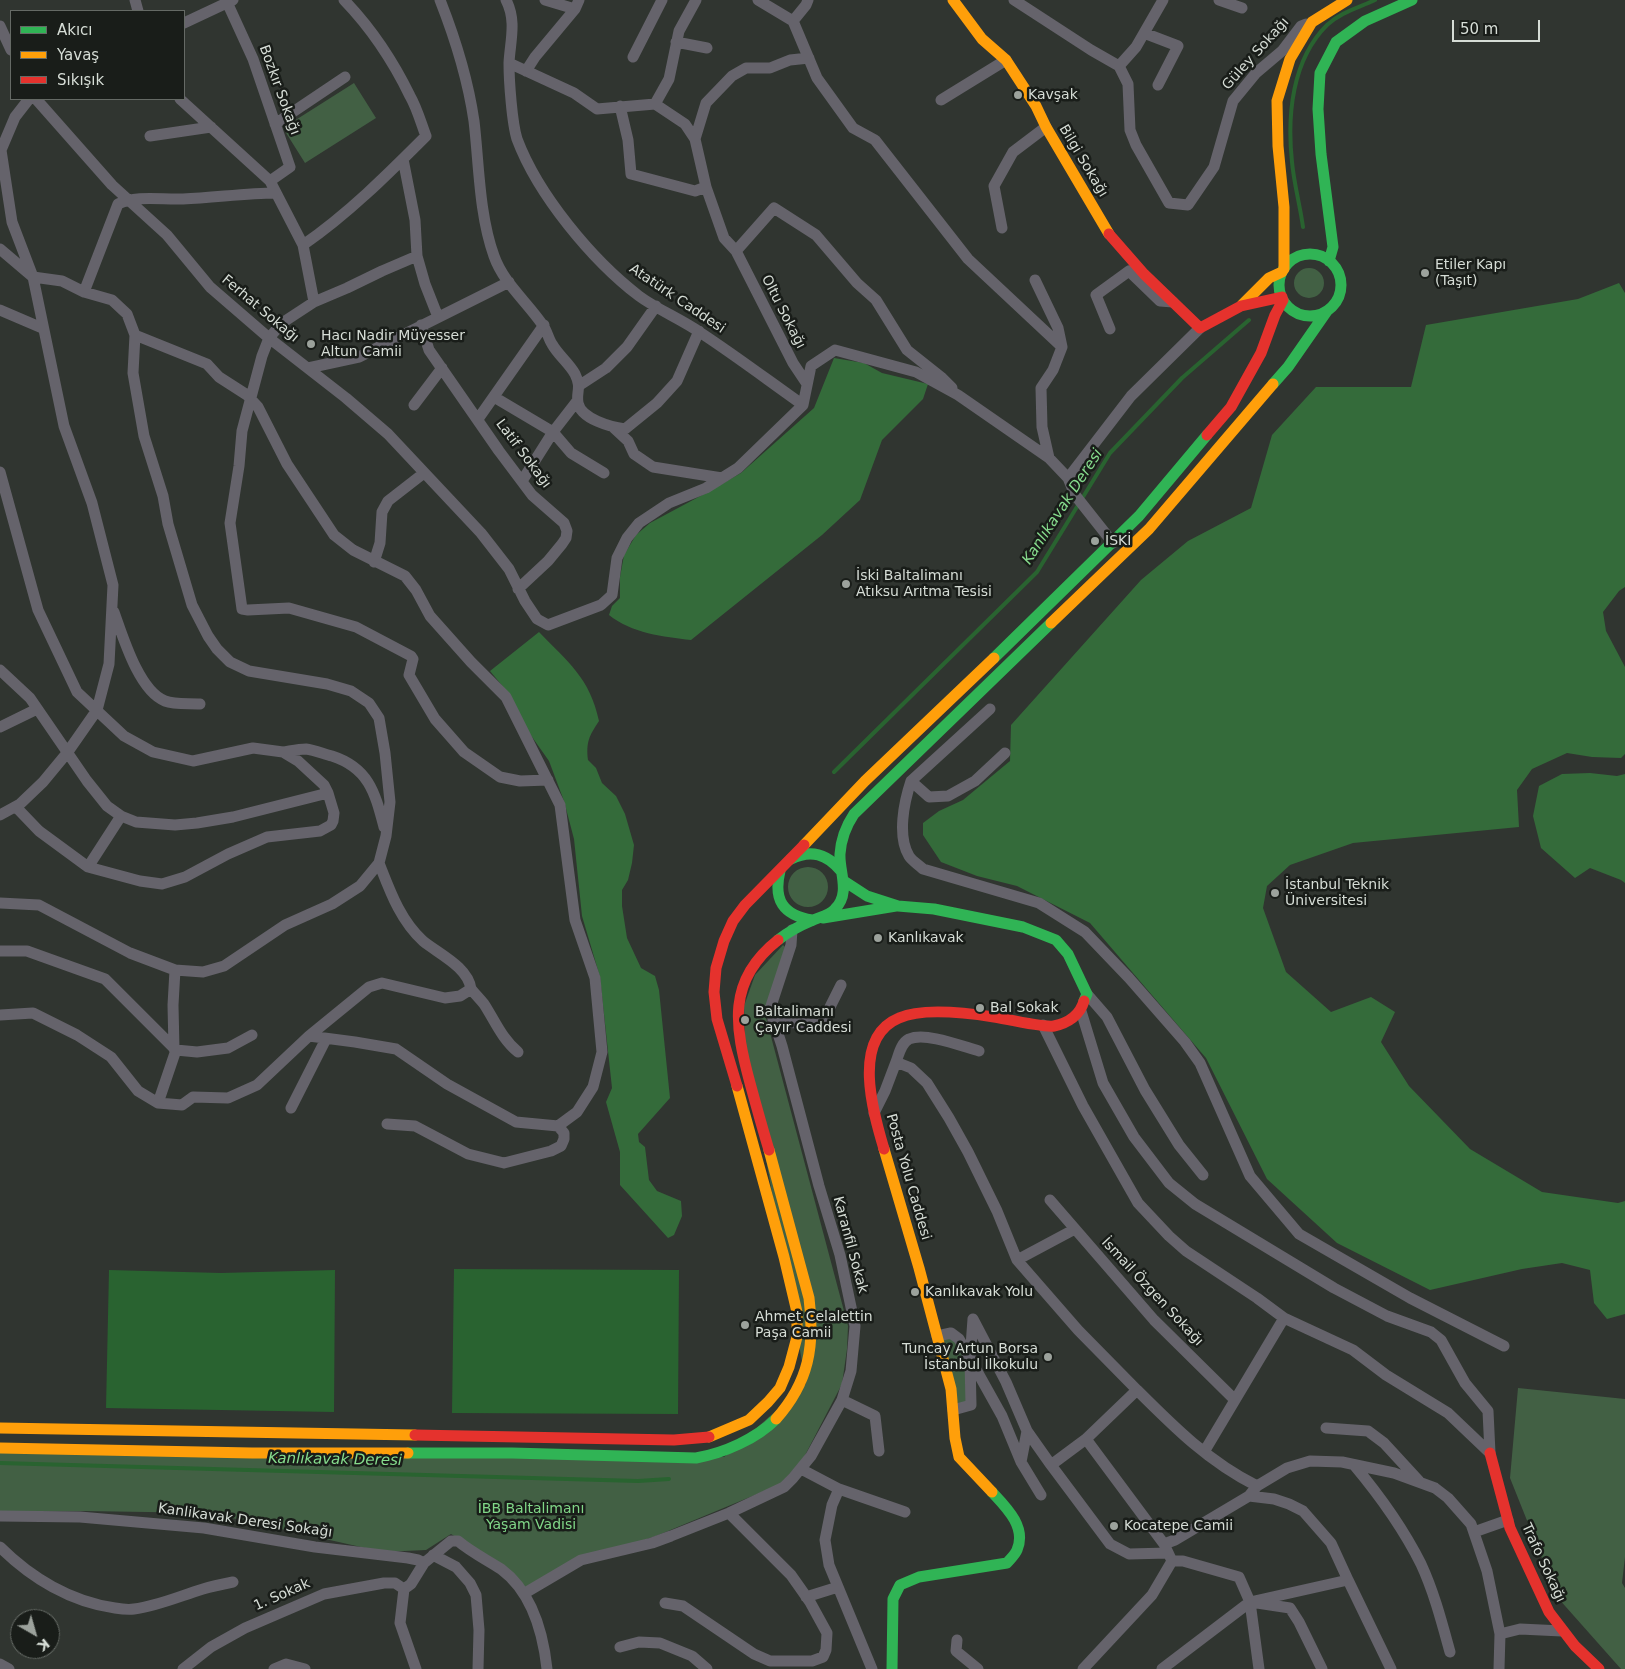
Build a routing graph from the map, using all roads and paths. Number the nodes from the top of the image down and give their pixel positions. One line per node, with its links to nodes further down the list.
1 (344, 0): 45 (street)
2 (440, 0): 59 (street)
3 (506, 0): 29 (street, Atatürk Caddesi)
4 (545, 0): 16 (street)
5 (662, 0): 26 (street)
6 (696, 0): 23 (street)
7 (758, 0): 18 (street)
8 (808, 0): 18 (street)
9 (954, 0): 28 (main road, Bilgi Sokağı)
10 (1014, 0): 30 (street)
11 (1163, 0): 22 (street)
12 (1219, 0): 17 (street)
13 (1347, 0): 19 (main road)
14 (1412, 0): 55 (main road)
15 (229, 1): 20 (street); 40 (street, Bozkır Sokağı)
16 (577, 4): 31 (street)
17 (1242, 8)
18 (794, 21): 27 (street)
19 (1312, 22): 30 (street, Güley Sokağı); 56 (main road)
20 (185, 23)
21 (0, 27): 24 (street)
22 (1144, 33): 30 (street); 33 (street)
23 (676, 42): 25 (street); 38 (street)
24 (10, 48)
25 (708, 48)
26 (633, 57)
27 (809, 58): 44 (street); 77 (street)
28 (1006, 60): 37 (street); 41 (main road, Bilgi Sokağı)
29 (509, 63): 31 (street); 64 (street, Atatürk Caddesi)
30 (1119, 66)
31 (526, 71): 39 (street)
32 (345, 78): 40 (street)
33 (1158, 85)
34 (28, 100): 57 (street)
35 (37, 100): 49 (street, Ferhat Sokağı)
36 (181, 100): 42 (street)
37 (941, 100)
38 (654, 104): 39 (street); 44 (street)
39 (620, 106): 47 (street)
40 (275, 124): 46 (street, Bozkır Sokağı)
41 (1046, 127): 50 (street); 63 (main road, Bilgi Sokağı)
42 (211, 128): 43 (street); 46 (street)
43 (150, 136)
44 (695, 139): 47 (street, Oltu Sokağı)
45 (403, 159): 51 (street); 54 (street)
46 (270, 181): 48 (street)
47 (706, 187): 53 (street, Oltu Sokağı)
48 (276, 193): 49 (street); 51 (street)
49 (128, 199): 60 (street); 76 (street, Ferhat Sokağı)
50 (1002, 228)
51 (303, 246): 62 (street)
52 (0, 249): 57 (street)
53 (736, 250): 80 (street, Oltu Sokağı); 82 (street)
54 (417, 256): 62 (street); 68 (street)
55 (1329, 260): 56 (main road); 67 (main road)
56 (1283, 270): 61 (main road); 65 (main road)
57 (33, 277): 60 (street); 71 (street)
58 (1035, 280): 77 (street)
59 (509, 282): 68 (street); 70 (street)
60 (84, 292): 75 (street)
61 (1283, 298): 65 (main road); 67 (main road); 98 (main road)
62 (314, 302): 76 (street)
63 (1174, 302): 72 (main road, Bilgi Sokağı); 73 (street)
64 (656, 306): 74 (street, Atatürk Caddesi); 81 (street)
65 (1241, 306): 72 (main road)
66 (0, 310): 71 (street)
67 (1327, 310): 122 (main road)
68 (438, 317): 69 (street)
69 (421, 325): 78 (street); 79 (street, Latif Sokağı)
70 (544, 325): 81 (street); 83 (street)
71 (42, 328): 101 (street)
72 (1200, 328): 96 (street)
73 (1110, 329)
74 (699, 331): 87 (street, Atatürk Caddesi); 89 (street)
75 (135, 335): 84 (street); 117 (street)
76 (269, 338): 78 (street, Ferhat Sokağı); 84 (street)
77 (1062, 346): 91 (street)
78 (308, 368): 94 (street, Ferhat Sokağı)
79 (442, 368): 86 (street); 88 (street, Latif Sokağı)
80 (807, 384): 82 (street); 87 (street)
81 (580, 385): 85 (street)
82 (958, 395): 91 (street)
83 (494, 397): 88 (street); 90 (street)
84 (251, 399): 99 (street); 111 (street)
85 (577, 401): 89 (street); 90 (street)
86 (414, 405)
87 (803, 405): 95 (street)
88 (478, 419): 97 (street, Latif Sokağı)
89 (614, 428): 95 (street)
90 (554, 432): 93 (street); 97 (street)
91 (1048, 458): 96 (street)
92 (0, 472): 106 (street)
93 (604, 473)
94 (424, 474): 99 (street); 100 (street, Ferhat Sokağı)
95 (722, 478): 100 (street, Ferhat Sokağı)
96 (1068, 478): 98 (street)
97 (522, 480): 100 (street, Latif Sokağı)
98 (1113, 543): 118 (main road)
99 (374, 562): 111 (street)
100 (518, 589)
101 (112, 606): 103 (street); 106 (street)
102 (0, 670): 104 (street)
103 (200, 704)
104 (37, 709): 107 (street); 109 (street)
105 (990, 709): 112 (street)
106 (97, 710): 108 (street); 109 (street)
107 (0, 727)
108 (282, 752): 113 (street); 117 (street)
109 (67, 753): 114 (street); 116 (street)
110 (1005, 753): 112 (street)
111 (548, 780): 147 (street)
112 (911, 781): 154 (street)
113 (328, 793): 116 (street); 120 (street)
114 (16, 807): 115 (street); 120 (street)
115 (0, 815)
116 (121, 816): 120 (street)
117 (386, 836): 119 (street)
118 (788, 861): 121 (main road); 122 (main road)
119 (379, 863): 128 (street); 130 (street)
120 (88, 867)
121 (780, 871): 125 (main road); 160 (main road)
122 (842, 876): 124 (main road); 125 (main road)
123 (0, 903): 128 (street)
124 (898, 906): 125 (main road); 131 (main road)
125 (816, 919): 126 (main road)
126 (792, 930): 134 (street, Karanfil Sokak); 164 (main road)
127 (0, 951): 139 (street)
128 (175, 970): 139 (street)
129 (842, 985): 134 (street)
130 (471, 990): 137 (street); 141 (street)
131 (1087, 994): 132 (main road); 148 (street)
132 (1081, 1011): 135 (main road, Posta Yolu Caddesi); 167 (street)
133 (0, 1016): 143 (street)
134 (773, 1021): 157 (street, Karanfil Sokak)
135 (1043, 1025): 145 (main road, Posta Yolu Caddesi); 152 (street)
136 (252, 1035): 139 (street)
137 (309, 1036): 138 (street); 143 (street)
138 (326, 1039): 144 (street); 147 (street)
139 (175, 1049): 143 (street)
140 (979, 1051): 142 (street)
141 (518, 1052)
142 (896, 1062): 145 (street); 151 (street)
143 (158, 1103)
144 (290, 1108)
145 (874, 1113): 153 (main road, Posta Yolu Caddesi)
146 (387, 1124): 147 (street)
147 (558, 1126)
148 (1203, 1175)
149 (1050, 1200): 150 (street, İsmail Özgen Sokağı)
150 (1075, 1229): 151 (street); 158 (street, İsmail Özgen Sokağı)
151 (1017, 1260): 156 (street)
152 (1284, 1318): 158 (street); 167 (street)
153 (937, 1336): 155 (street); 159 (main road, Posta Yolu Caddesi)
154 (1504, 1346)
155 (970, 1360): 159 (street); 162 (street); 168 (street)
156 (1137, 1390): 163 (street); 166 (street)
157 (842, 1400): 165 (street); 171 (street, Karanfil Sokak)
158 (1235, 1400): 166 (street)
159 (953, 1410): 208 (main road, Posta Yolu Caddesi)
160 (0, 1428)
161 (1326, 1428): 172 (street)
162 (1027, 1431): 168 (street); 169 (street)
163 (1086, 1439): 169 (street); 183 (street)
164 (0, 1448)
165 (878, 1451)
166 (1204, 1452): 173 (street)
167 (1490, 1453): 180 (main road, Trafo Sokağı)
168 (1021, 1462): 175 (street)
169 (1051, 1465): 183 (street)
170 (1354, 1465): 172 (street); 173 (street); 197 (street)
171 (801, 1469): 174 (street); 178 (street, Karanfil Sokak)
172 (1420, 1483): 181 (street)
173 (1257, 1486): 176 (street)
174 (839, 1489): 177 (street); 187 (street)
175 (1041, 1495)
176 (1249, 1496): 183 (street); 185 (street)
177 (905, 1512)
178 (729, 1513): 189 (street, Karanfil Sokak); 190 (street)
179 (0, 1516): 184 (street, Kanlikavak Deresi Sokağı)
180 (1508, 1520): 181 (street); 193 (main road, Trafo Sokağı)
181 (1474, 1532): 194 (street)
182 (0, 1546): 186 (street)
183 (1172, 1555): 191 (street); 210 (street)
184 (429, 1559): 188 (street); 189 (street); 204 (street, Kanlikavak Deresi Sokağı)
185 (1348, 1580): 191 (street); 214 (street)
186 (233, 1582)
187 (838, 1587): 190 (street); 207 (street)
188 (404, 1589): 200 (street, 1. Sokak); 203 (street)
189 (525, 1593): 205 (street)
190 (806, 1597): 192 (street)
191 (1250, 1602): 211 (street); 212 (street); 213 (street)
192 (665, 1603)
193 (1562, 1631): 194 (street); 216 (main road, Trafo Sokağı)
194 (1500, 1634): 215 (street)
195 (957, 1640): 209 (street)
196 (620, 1647): 206 (street)
197 (1450, 1652)
198 (0, 1664): 199 (street)
199 (9, 1669)
200 (183, 1669)
201 (274, 1669): 202 (street)
202 (305, 1669)
203 (416, 1669)
204 (478, 1669)
205 (547, 1669)
206 (707, 1669)
207 (872, 1669)
208 (892, 1669)
209 (978, 1669)
210 (1083, 1669)
211 (1162, 1669)
212 (1258, 1669)
213 (1322, 1669)
214 (1391, 1669)
215 (1499, 1669)
216 (1599, 1669)

